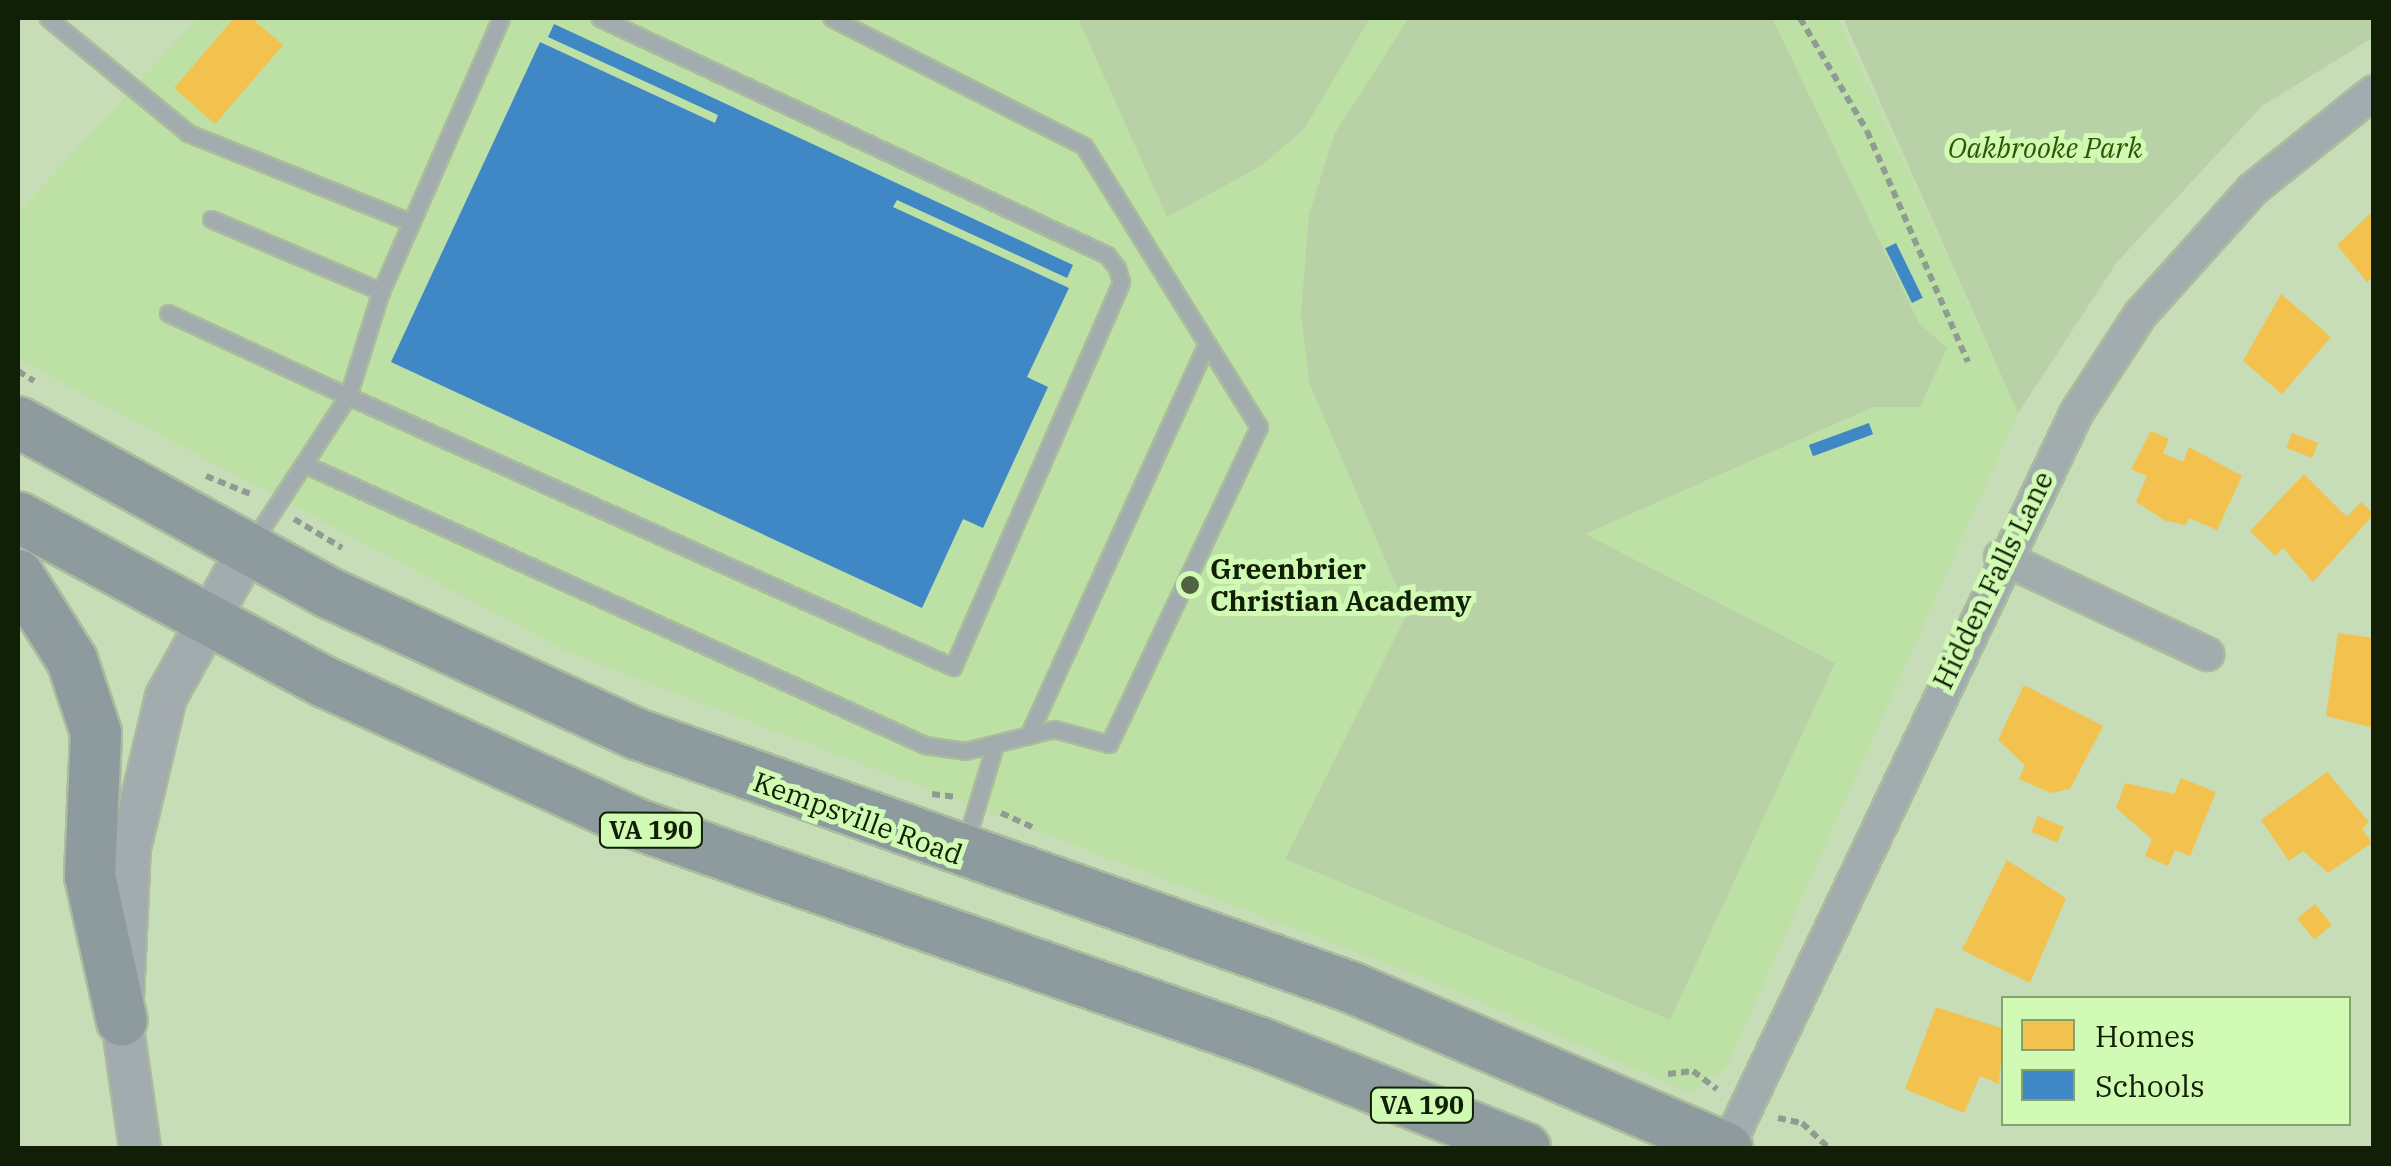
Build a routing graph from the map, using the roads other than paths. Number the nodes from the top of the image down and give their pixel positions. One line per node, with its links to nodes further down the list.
1 (48, 18): 7 (lane)
2 (501, 18): 7 (lane)
3 (600, 18): 11 (lane)
4 (832, 18): 10 (lane)
5 (2374, 92): 16 (street, Hidden Falls Lane)
6 (210, 219): 8 (lane)
7 (411, 222): 8 (lane)
8 (381, 290): 11 (lane)
9 (168, 313): 11 (lane)
10 (1207, 344): 20 (lane); 20 (lane)
11 (348, 396): 13 (lane)
12 (34, 406): 15 (main road, Kempsville Road)
13 (304, 464): 15 (lane); 21 (lane)
14 (18, 517): 18 (main road, VA 190)
15 (248, 549): 18 (street); 22 (main road, Kempsville Road)
16 (2001, 557): 19 (street); 28 (street, Hidden Falls Lane)
17 (18, 575): 23 (main road)
18 (203, 618): 23 (street); 27 (main road, VA 190)
19 (2207, 654)
20 (1028, 736): 21 (lane)
21 (996, 745): 22 (lane)
22 (961, 856): 28 (main road, Kempsville Road)
23 (122, 1021): 24 (street)
24 (127, 1079): 25 (lane); 26 (street)
25 (119, 1148)
26 (140, 1148)
27 (1525, 1148)
28 (1727, 1148)

